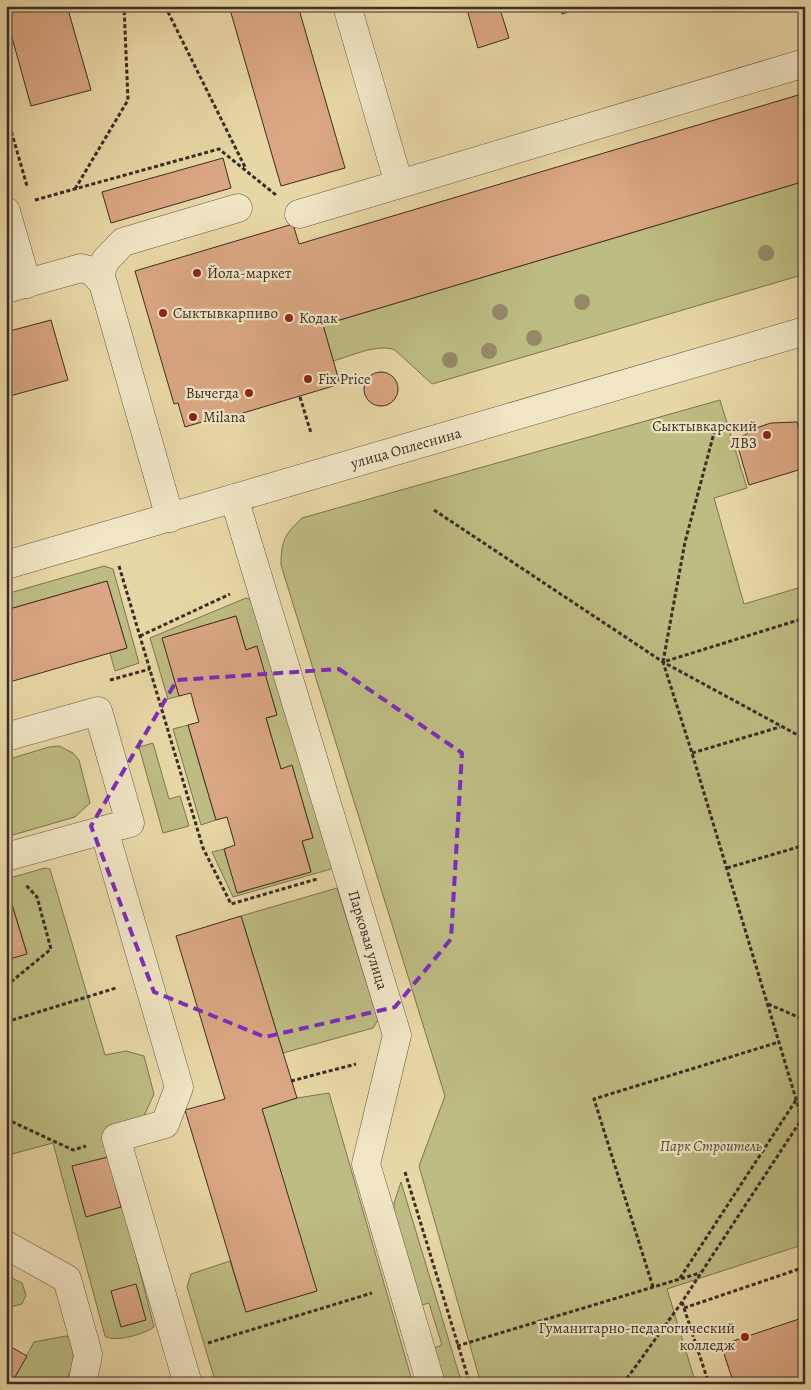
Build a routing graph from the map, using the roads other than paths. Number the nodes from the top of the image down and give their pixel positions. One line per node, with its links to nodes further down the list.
1 (347, 6): 3 (street)
2 (805, 63): 3 (street)
3 (400, 184): 6 (street)
4 (19, 206): 8 (street)
5 (238, 208): 7 (street)
6 (299, 214)
7 (99, 278): 8 (street); 11 (street)
8 (16, 286)
9 (805, 331): 10 (street, улица Оплеснина)
10 (234, 498): 11 (street, улица Оплеснина); 19 (street, Парковая улица)
11 (170, 518): 12 (street, улица Оплеснина)
12 (6, 564)
13 (6, 737): 14 (street)
14 (104, 830): 15 (street); 18 (street)
15 (6, 858)
16 (6, 1245): 17 (street)
17 (83, 1384)
18 (188, 1384)
19 (431, 1384)

